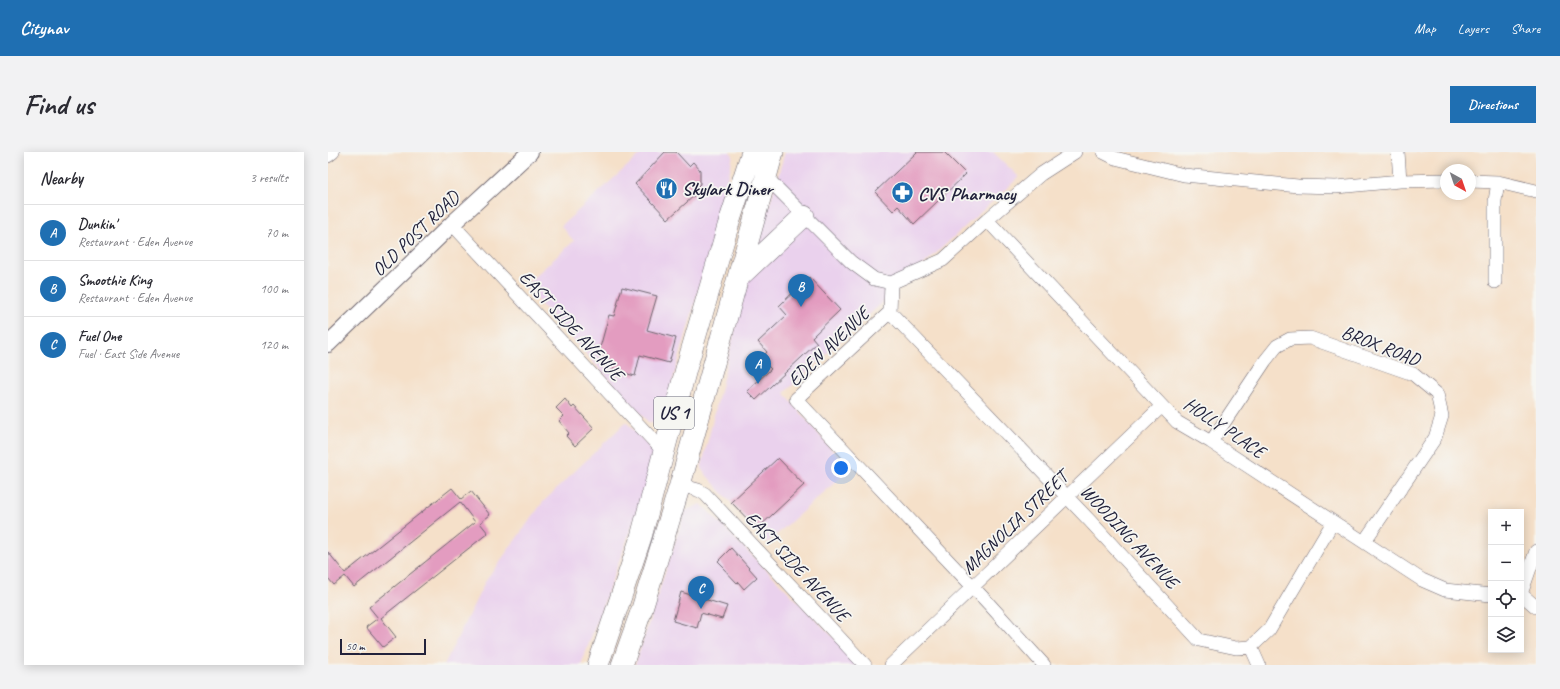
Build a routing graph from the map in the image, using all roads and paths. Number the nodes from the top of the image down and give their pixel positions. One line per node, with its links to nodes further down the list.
1 (333, 152): 8 (street)
2 (530, 152): 17 (street, OLD POST ROAD)
3 (773, 152): 9 (highway, US 1)
4 (1074, 152): 16 (street)
5 (1103, 152): 11 (street)
6 (1398, 152): 11 (street)
7 (748, 155): 9 (street); 25 (highway, US 1)
8 (328, 156)
9 (767, 178): 15 (street); 18 (highway, US 1)
10 (1440, 180): 11 (street)
11 (1400, 181)
12 (1476, 181): 13 (street)
13 (1498, 182): 14 (street); 19 (street)
14 (1536, 191)
15 (804, 216): 18 (highway); 20 (street)
16 (987, 220): 20 (street); 23 (street, HOLLY PLACE)
17 (452, 224): 22 (street, OLD POST ROAD); 25 (street, EAST SIDE AVENUE)
18 (738, 279): 26 (highway, US 1)
19 (1495, 282)
20 (891, 283): 21 (street, EDEN AVENUE)
21 (890, 312): 27 (street, WOODING AVENUE); 32 (street, EDEN AVENUE)
22 (328, 344)
23 (1162, 406): 24 (street, HOLLY PLACE); 27 (street, MAGNOLIA STREET)
24 (1211, 442): 28 (street, HOLLY PLACE); 29 (street, BROX ROAD)
25 (664, 452): 37 (highway, US 1)
26 (680, 485): 38 (highway, US 1); 39 (street, EAST SIDE AVENUE)
27 (1067, 497): 32 (street, MAGNOLIA STREET); 36 (street, WOODING AVENUE)
28 (1333, 522): 29 (street, HOLLY PLACE); 36 (street)
29 (1364, 542): 33 (street, HOLLY PLACE)
30 (1536, 551): 31 (street)
31 (1524, 585)
32 (973, 587): 40 (street, MAGNOLIA STREET); 41 (street, EDEN AVENUE)
33 (1488, 595)
34 (1524, 597): 35 (street)
35 (1536, 607)
36 (1251, 647): 42 (street)
37 (598, 665)
38 (622, 665)
39 (865, 665)
40 (891, 665)
41 (1044, 665)
42 (1258, 665)

